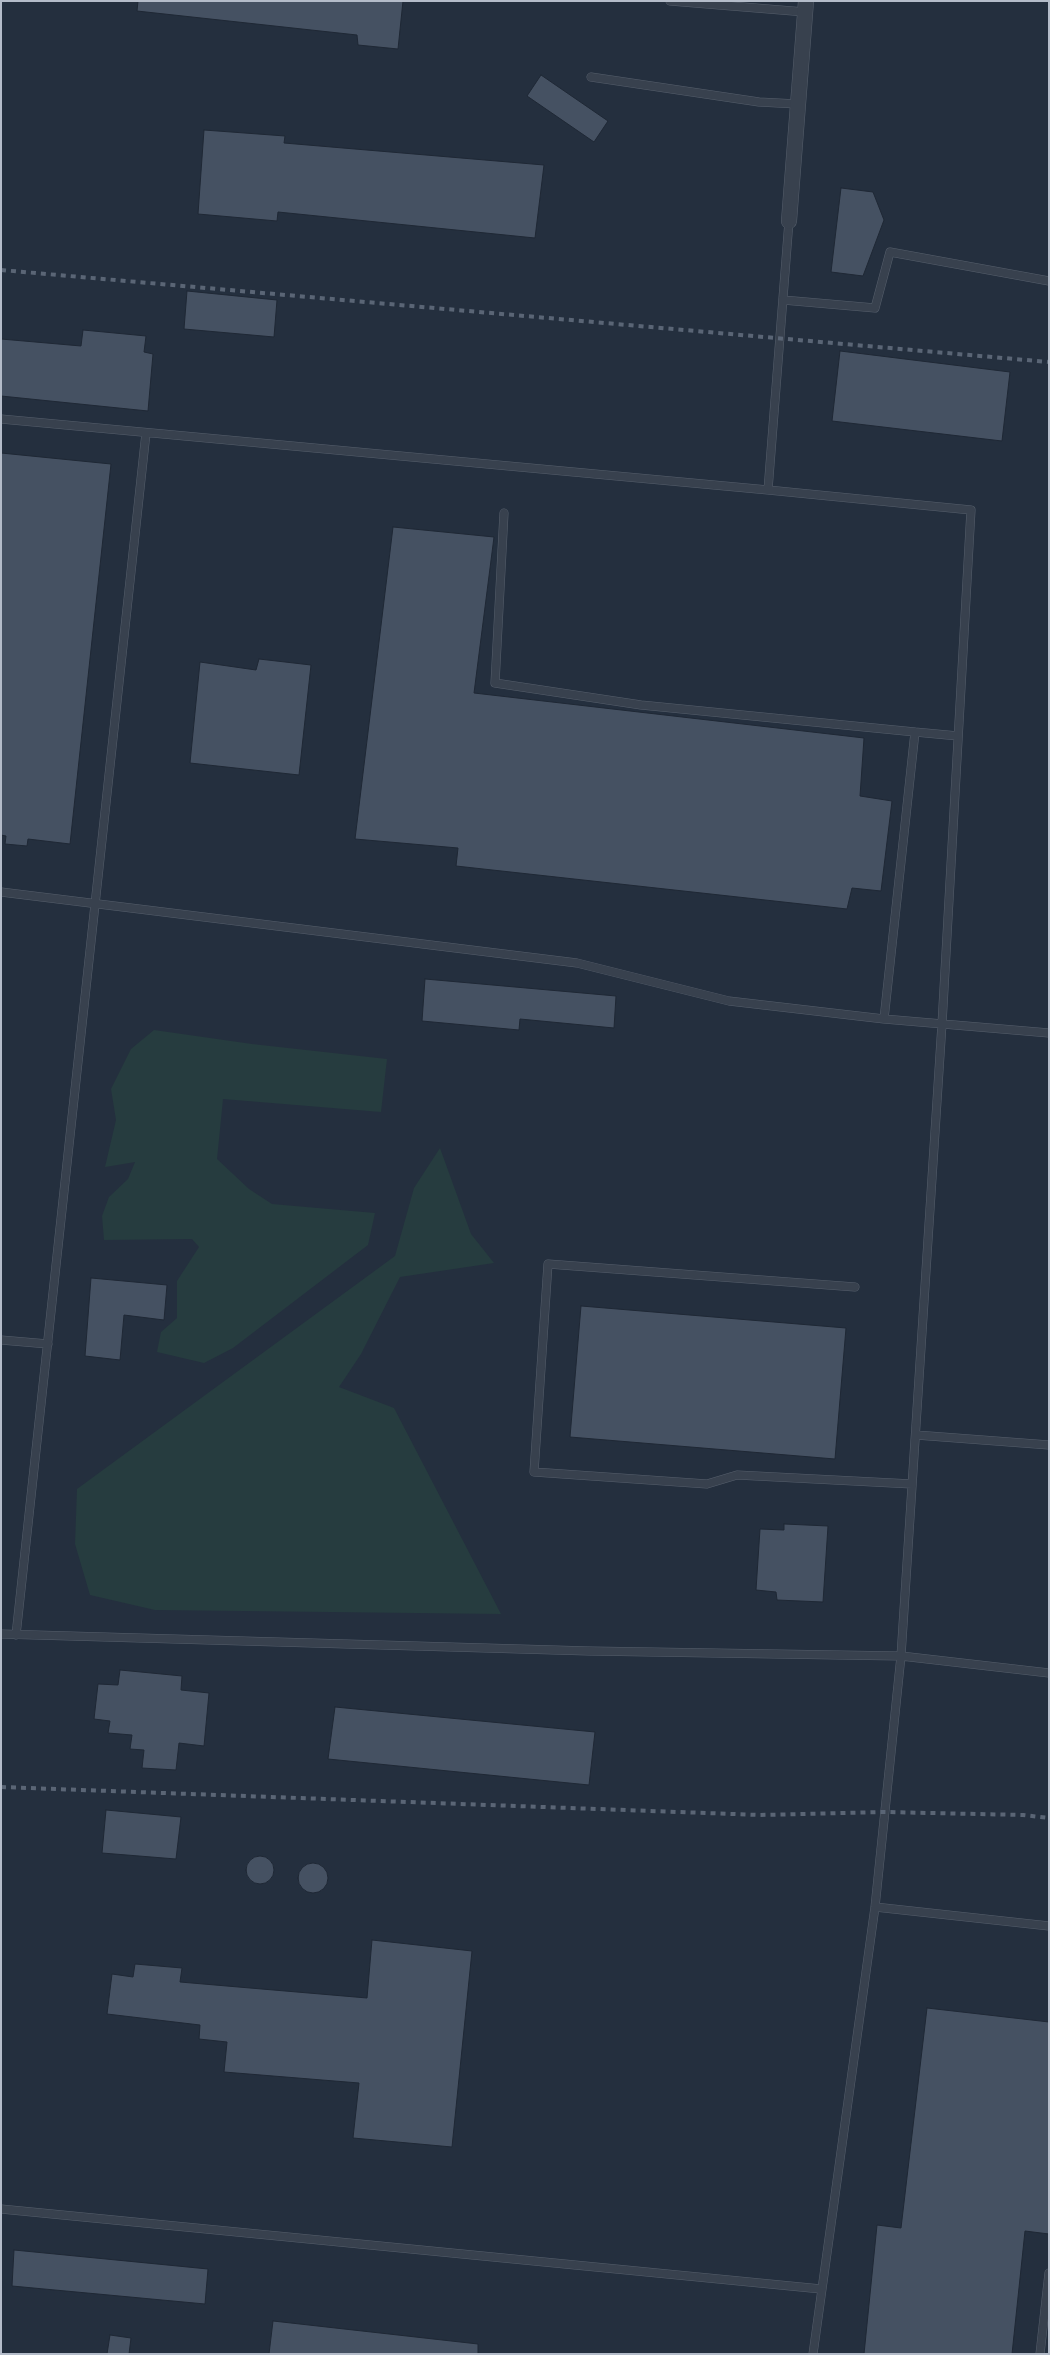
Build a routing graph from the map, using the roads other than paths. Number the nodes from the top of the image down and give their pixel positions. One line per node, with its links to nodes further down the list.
1 (670, 1): 2 (lane)
2 (806, 7): 4 (street)
3 (590, 77): 4 (lane)
4 (797, 104): 5 (street)
5 (789, 221): 7 (lane)
6 (1049, 281): 7 (lane)
7 (783, 300): 10 (lane)
8 (1, 419): 9 (lane)
9 (146, 433): 10 (lane); 15 (lane)
10 (768, 490): 13 (lane)
11 (504, 514): 12 (lane)
12 (915, 732): 13 (lane); 16 (lane)
13 (958, 736): 17 (lane)
14 (1, 892): 15 (lane)
15 (95, 904): 16 (lane); 21 (lane)
16 (884, 1020): 17 (lane)
17 (942, 1024): 18 (lane); 22 (lane)
18 (1049, 1033)
19 (855, 1287): 24 (lane)
20 (1, 1340): 21 (lane)
21 (48, 1344): 26 (lane)
22 (916, 1436): 23 (lane); 24 (lane)
23 (1049, 1445)
24 (912, 1484): 27 (lane)
25 (1, 1634): 26 (lane)
26 (16, 1635): 27 (lane)
27 (902, 1656): 28 (lane); 29 (lane)
28 (1049, 1673)
29 (875, 1907): 30 (lane); 33 (lane)
30 (1049, 1926)
31 (1, 2209): 33 (lane)
32 (1049, 2273): 35 (lane)
33 (821, 2289): 34 (lane)
34 (813, 2354)
35 (1040, 2354)

